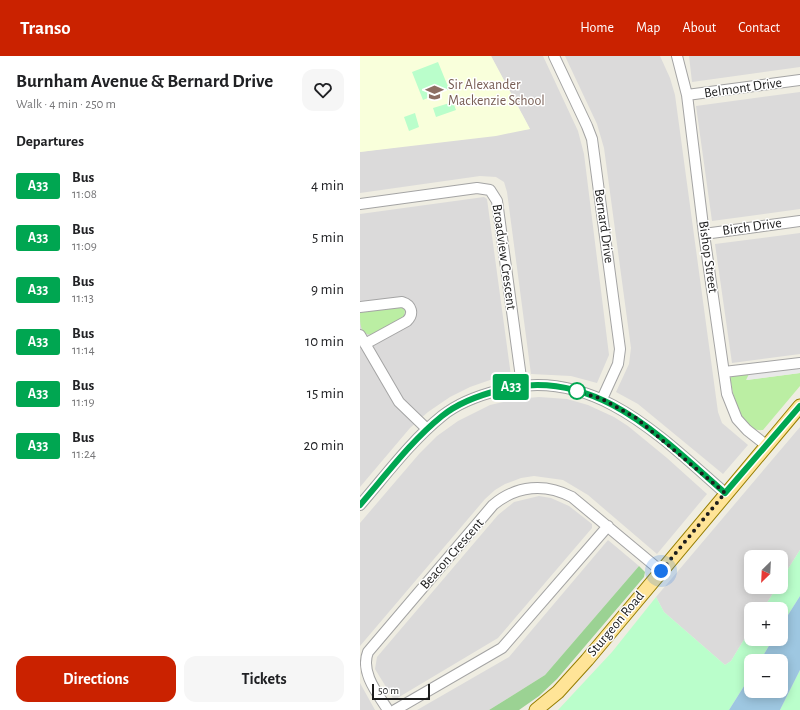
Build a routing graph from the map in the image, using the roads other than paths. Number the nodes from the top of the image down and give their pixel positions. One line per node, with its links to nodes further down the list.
1 (554, 56): 13 (street, Bernard Drive)
2 (677, 56): 4 (street, Bishop Street)
3 (800, 80): 4 (street, Belmont Drive)
4 (687, 96): 7 (street, Bishop Street)
5 (360, 204): 12 (street, Broadview Crescent)
6 (800, 221): 7 (street, Birch Drive)
7 (704, 234): 11 (street, Bishop Street)
8 (360, 307): 9 (street)
9 (363, 340): 15 (street)
10 (800, 363): 11 (street)
11 (724, 372): 16 (street, Bishop Street)
12 (522, 385): 13 (street); 15 (street)
13 (602, 399): 17 (street)
14 (800, 406): 16 (main road, Sturgeon Road)
15 (427, 429): 18 (street)
16 (766, 445): 17 (main road, Sturgeon Road)
17 (725, 493): 20 (main road, Sturgeon Road)
18 (360, 505)
19 (608, 526): 20 (street, Beacon Crescent); 21 (street, Beacon Crescent); 22 (street)
20 (661, 571): 23 (main road, Sturgeon Road)
21 (388, 710)
22 (395, 710)
23 (536, 710)

